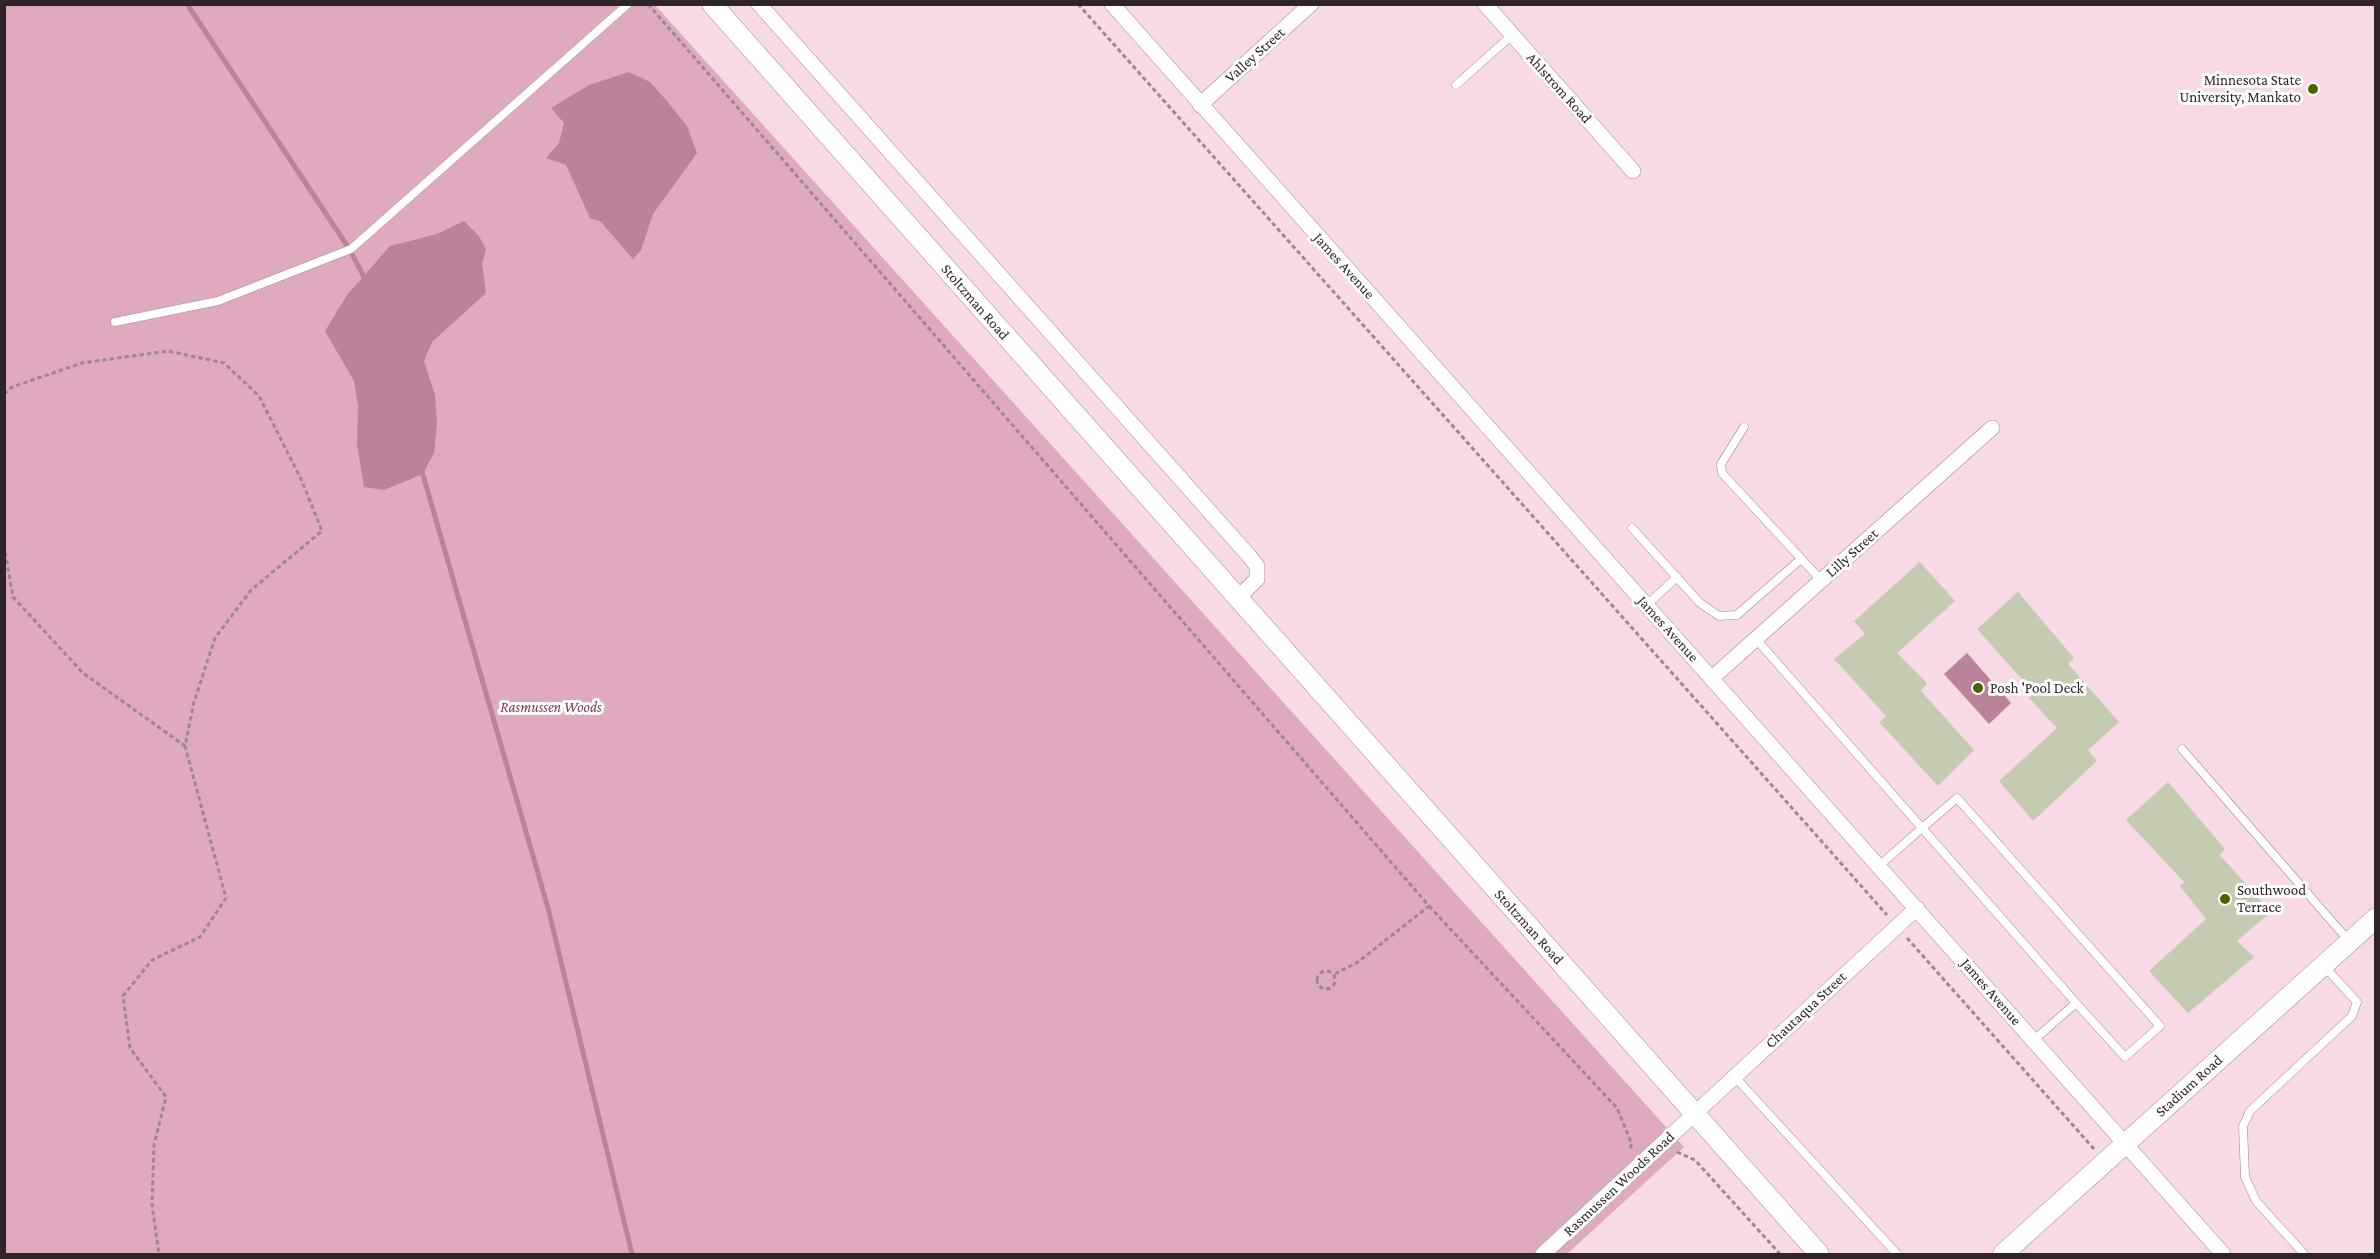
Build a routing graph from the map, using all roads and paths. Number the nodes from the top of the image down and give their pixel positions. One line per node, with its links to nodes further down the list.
1 (628, 4): 13 (lane)
2 (648, 4): 30 (path)
3 (712, 4): 22 (street, Stoltzman Road)
4 (759, 4): 22 (street)
5 (1078, 4): 33 (path)
6 (1112, 4): 11 (street, James Avenue)
7 (1311, 4): 11 (street, Valley Street)
8 (1485, 4): 9 (street, Ahlstrom Road)
9 (1512, 36): 10 (lane); 12 (street, Ahlstrom Road)
10 (1456, 85)
11 (1200, 105): 23 (street, James Avenue)
12 (1633, 171)
13 (115, 322)
14 (4, 394): 26 (path)
15 (1744, 427): 19 (lane)
16 (1992, 428): 21 (street, Lilly Street)
17 (1632, 528): 20 (lane)
18 (4, 545): 26 (path)
19 (1802, 560): 20 (lane); 21 (lane)
20 (1677, 577): 23 (lane)
21 (1821, 580): 24 (street, Lilly Street)
22 (1238, 599): 40 (street, Stoltzman Road)
23 (1647, 605): 25 (street, James Avenue)
24 (1756, 639): 25 (street, Lilly Street); 28 (lane)
25 (1712, 678): 29 (street, James Avenue)
26 (185, 746): 45 (path)
27 (2182, 749): 34 (lane)
28 (1922, 828): 29 (lane); 37 (lane); 37 (lane)
29 (1879, 866): 31 (street, James Avenue)
30 (1429, 906): 36 (path); 44 (path)
31 (1917, 908): 33 (street, Chautaqua Street); 38 (street, James Avenue)
32 (2376, 918): 34 (street, Stadium Road)
33 (1897, 926): 39 (street, Chautaqua Street); 43 (path)
34 (2349, 941): 35 (street, Stadium Road)
35 (2323, 965): 41 (street, Stadium Road); 52 (lane)
36 (1333, 975): 36 (path)
37 (2076, 1003): 38 (lane)
38 (2034, 1041): 41 (street, James Avenue)
39 (1734, 1076): 40 (street, Chautaqua Street); 49 (lane)
40 (1695, 1113): 44 (street, Rasmussen Woods Road); 48 (street, Stoltzman Road)
41 (2125, 1144): 43 (street, Stadium Road); 51 (street, James Avenue)
42 (1672, 1149): 47 (path)
43 (2105, 1161): 50 (street, Stadium Road)
44 (1629, 1174): 46 (street, Rasmussen Woods Road)
45 (159, 1254)
46 (1543, 1254)
47 (1780, 1254)
48 (1819, 1254)
49 (1897, 1254)
50 (2003, 1254)
51 (2223, 1254)
52 (2304, 1254)

